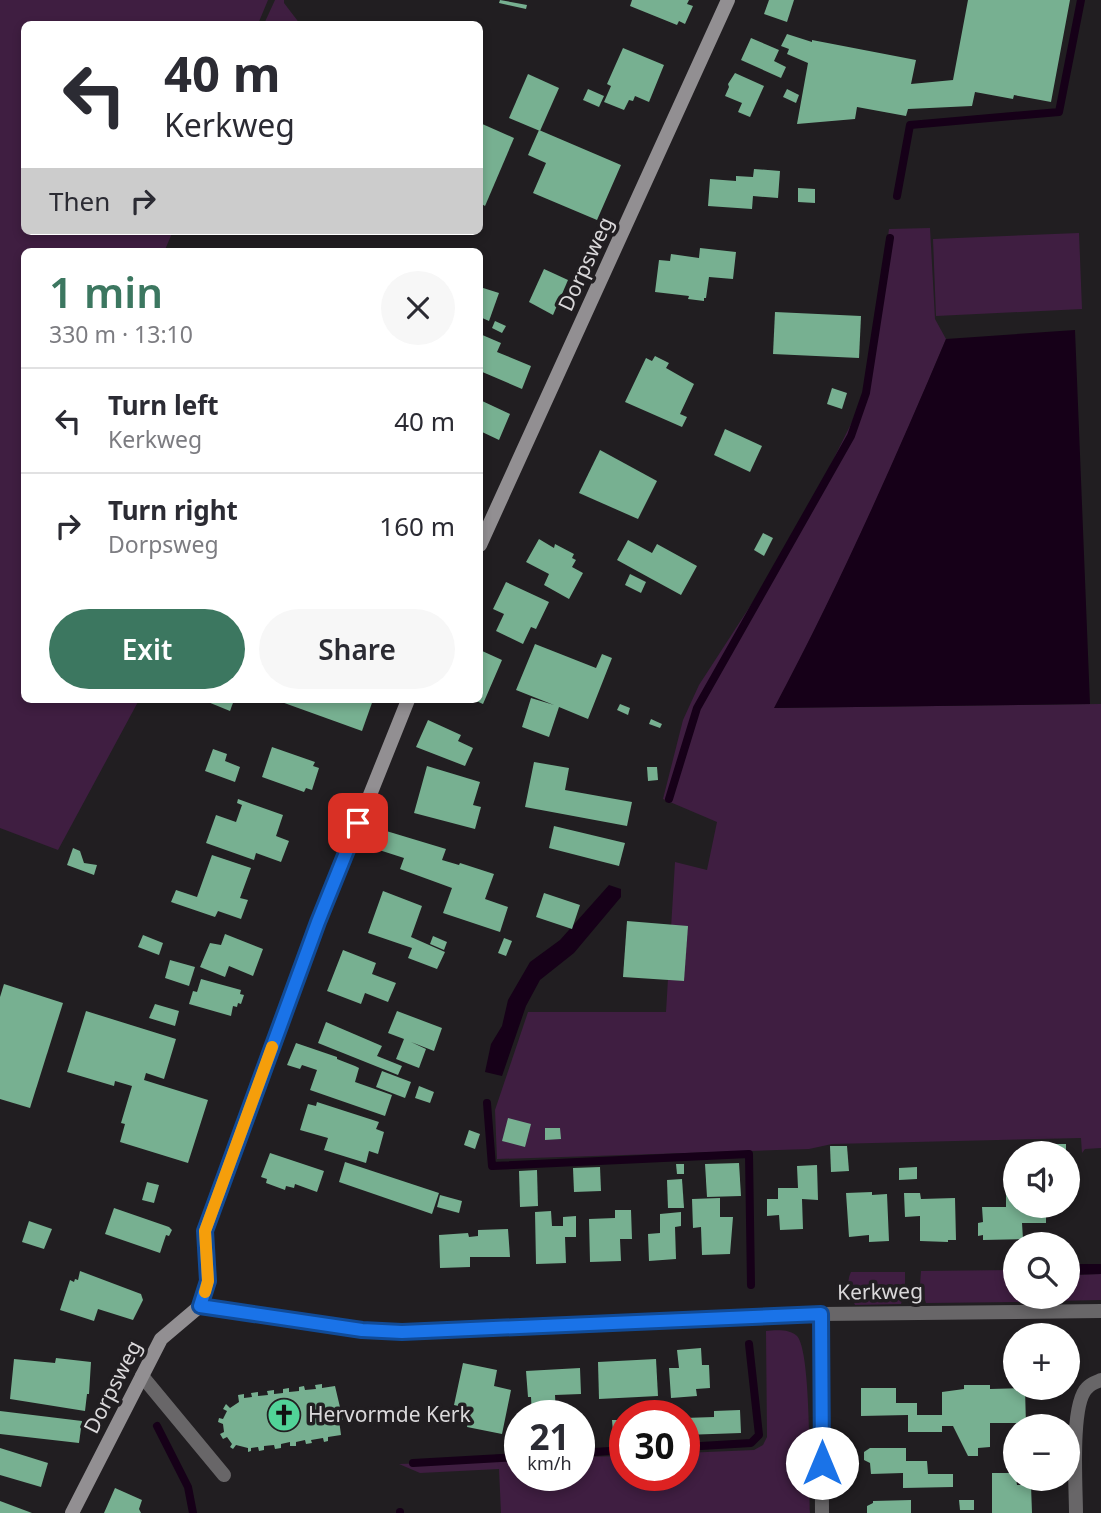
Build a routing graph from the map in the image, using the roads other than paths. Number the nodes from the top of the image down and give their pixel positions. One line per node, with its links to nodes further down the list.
1 (728, 0): 2 (street, Dorpsweg)
2 (483, 538)
3 (407, 703): 4 (street)
4 (200, 1306): 6 (street, Kerkweg); 7 (street, Dorpsweg)
5 (1101, 1311): 6 (street, Kerkweg)
6 (821, 1314): 11 (street)
7 (142, 1376): 9 (street); 10 (street, Dorpsweg)
8 (1101, 1380): 12 (street)
9 (224, 1475)
10 (72, 1513)
11 (822, 1513)
12 (1076, 1513)

